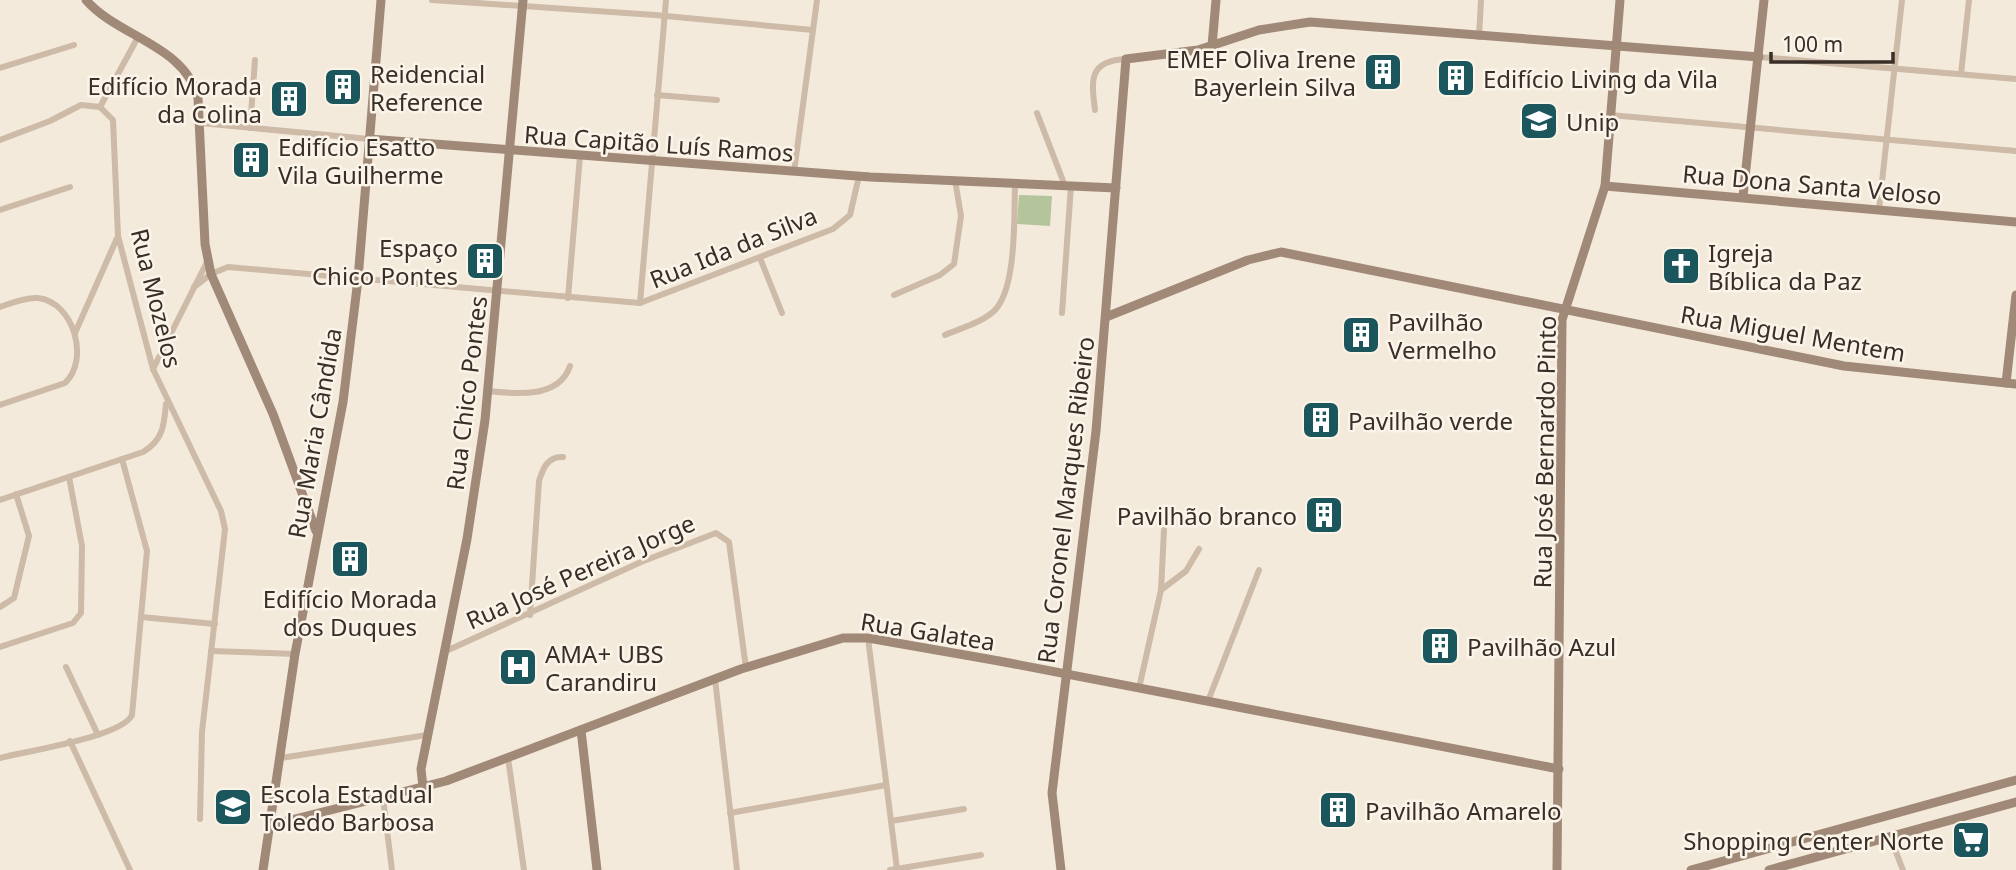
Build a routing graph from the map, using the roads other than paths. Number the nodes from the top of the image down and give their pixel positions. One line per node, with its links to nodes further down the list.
1 (86, 0): 15 (street)
2 (381, 0): 36 (street, Rua Maria Cândida)
3 (432, 0): 12 (street)
4 (666, 0): 13 (street)
5 (817, 0): 14 (street)
6 (1216, 0): 18 (street)
7 (1481, 0): 16 (street)
8 (1619, 0): 19 (street, Rua José Bernardo Pinto)
9 (1764, 0): 20 (street)
10 (1902, 0): 24 (street)
11 (1969, 0): 25 (street)
12 (523, 3): 13 (street); 40 (street, Rua Chico Pontes)
13 (665, 16): 14 (street); 27 (street)
14 (813, 30): 43 (street)
15 (138, 37): 29 (street); 33 (street)
16 (1479, 38): 18 (street); 19 (street)
17 (74, 45): 23 (street)
18 (1212, 46): 21 (street)
19 (1616, 47): 20 (street); 32 (street, Rua José Bernardo Pinto)
20 (1759, 57): 24 (street); 34 (street)
21 (1126, 59): 30 (street); 50 (street)
22 (255, 60): 35 (street)
23 (0, 68)
24 (1894, 68): 25 (street); 37 (street)
25 (1961, 74): 26 (street)
26 (2016, 79)
27 (657, 95): 28 (street); 42 (street)
28 (717, 100)
29 (100, 107): 38 (street); 55 (street, Rua Mozelos)
30 (1095, 110)
31 (1037, 113): 47 (street)
32 (1610, 115): 34 (street); 48 (street, Rua José Bernardo Pinto)
33 (200, 123): 35 (street, Rua Capitão Luís Ramos); 57 (street)
34 (1751, 127): 37 (street); 51 (street)
35 (250, 128): 36 (street, Rua Capitão Luís Ramos)
36 (369, 139): 40 (street, Rua Capitão Luís Ramos); 59 (street, Rua Maria Cândida)
37 (1887, 139): 39 (street); 52 (street)
38 (0, 140)
39 (2016, 151)
40 (511, 152): 41 (street, Rua Capitão Luís Ramos); 61 (street, Rua Chico Pontes)
41 (580, 156): 42 (street, Rua Capitão Luís Ramos); 64 (street)
42 (652, 161): 43 (street, Rua Capitão Luís Ramos); 65 (street)
43 (794, 172): 44 (street, Rua Capitão Luís Ramos)
44 (859, 176): 45 (street, Rua Capitão Luís Ramos); 56 (street, Rua Ida da Silva)
45 (955, 180): 46 (street, Rua Capitão Luís Ramos); 62 (street)
46 (1015, 183): 47 (street, Rua Capitão Luís Ramos); 72 (street)
47 (1068, 186): 50 (street, Rua Capitão Luís Ramos); 69 (street)
48 (1605, 186): 51 (street, Rua Dona Santa Veloso); 67 (street, Rua José Bernardo Pinto)
49 (69, 187): 53 (street)
50 (1116, 188): 70 (street)
51 (1743, 196): 52 (street, Rua Dona Santa Veloso)
52 (1879, 209): 54 (street, Rua Dona Santa Veloso)
53 (0, 210)
54 (2016, 222)
55 (118, 236): 71 (street); 74 (street, Rua Mozelos)
56 (760, 258): 65 (street, Rua Ida da Silva); 68 (street)
57 (208, 260): 58 (street); 60 (street)
58 (211, 274): 59 (street, Rua Ida da Silva); 60 (street); 82 (street)
59 (358, 279): 61 (street, Rua Ida da Silva); 84 (street, Rua Maria Cândida)
60 (194, 287): 74 (street)
61 (497, 292): 64 (street, Rua Ida da Silva); 76 (street, Rua Chico Pontes)
62 (894, 295)
63 (2016, 295): 75 (street)
64 (568, 298): 65 (street, Rua Ida da Silva)
65 (640, 303)
66 (0, 307): 71 (street)
67 (1564, 310): 70 (street, Rua Coronel Marques Ribeiro); 75 (street, Rua Miguel Mentem); 113 (street, Rua José Bernardo Pinto)
68 (782, 313)
69 (1062, 313)
70 (1106, 317): 102 (street, Rua Coronel Marques Ribeiro)
71 (75, 333): 78 (street)
72 (945, 335)
73 (570, 366): 76 (street)
74 (153, 369): 77 (street, Rua Mozelos)
75 (2011, 384)
76 (488, 391): 98 (street, Rua Chico Pontes)
77 (166, 402): 80 (street); 94 (street, Rua Mozelos)
78 (0, 405)
79 (564, 457): 92 (street)
80 (122, 459): 81 (street); 93 (street)
81 (69, 477): 83 (street); 96 (street)
82 (300, 485): 84 (street); 87 (street)
83 (16, 494): 85 (street); 91 (street)
84 (323, 495): 87 (street, Rua Maria Cândida)
85 (0, 500)
86 (1164, 530): 90 (street)
87 (316, 532): 99 (street, Rua Maria Cândida)
88 (1199, 549): 90 (street)
89 (1259, 570): 105 (street)
90 (1161, 590): 104 (street)
91 (0, 607)
92 (530, 615): 98 (street, Rua José Pereira Jorge); 101 (street, Rua José Pereira Jorge)
93 (141, 617): 94 (street); 107 (street)
94 (215, 624): 97 (street, Rua Mozelos)
95 (868, 638): 101 (street, Rua Galatea); 102 (street, Rua Galatea); 115 (street)
96 (0, 646)
97 (211, 651): 99 (street); 121 (street, Rua Mozelos)
98 (444, 652): 108 (street, Rua Chico Pontes)
99 (295, 654): 111 (street, Rua Maria Cândida)
100 (66, 667): 107 (street)
101 (746, 667): 103 (street, Rua Galatea)
102 (1064, 674): 104 (street, Rua Galatea); 134 (street, Rua Coronel Marques Ribeiro)
103 (715, 678): 106 (street, Rua Galatea); 120 (street)
104 (1139, 688): 105 (street, Rua Galatea)
105 (1208, 701): 113 (street, Rua Galatea)
106 (581, 730): 112 (street, Rua Galatea); 132 (street)
107 (98, 735): 109 (street)
108 (428, 735): 111 (street); 116 (street, Rua Chico Pontes)
109 (70, 741): 110 (street); 128 (street)
110 (0, 758)
111 (281, 758): 123 (street, Rua Maria Cândida)
112 (508, 758): 116 (street, Rua Galatea); 131 (street)
113 (1559, 769): 126 (street, Rua José Bernardo Pinto)
114 (2016, 780): 135 (street)
115 (886, 785): 120 (street); 122 (street)
116 (423, 787): 117 (street, Rua Galatea)
117 (383, 797): 123 (street, Rua Galatea); 130 (street)
118 (2016, 802): 124 (street)
119 (964, 808): 122 (street)
120 (730, 813): 133 (street)
121 (200, 819)
122 (891, 821): 127 (street)
123 (271, 825): 129 (street, Rua Maria Cândida)
124 (1890, 837): 136 (street); 137 (street)
125 (981, 855): 127 (street)
126 (1559, 868)
127 (893, 869)
128 (130, 870)
129 (263, 870)
130 (392, 870)
131 (524, 870)
132 (597, 870)
133 (737, 870)
134 (1061, 870)
135 (1691, 870)
136 (1769, 870)
137 (1903, 870)

